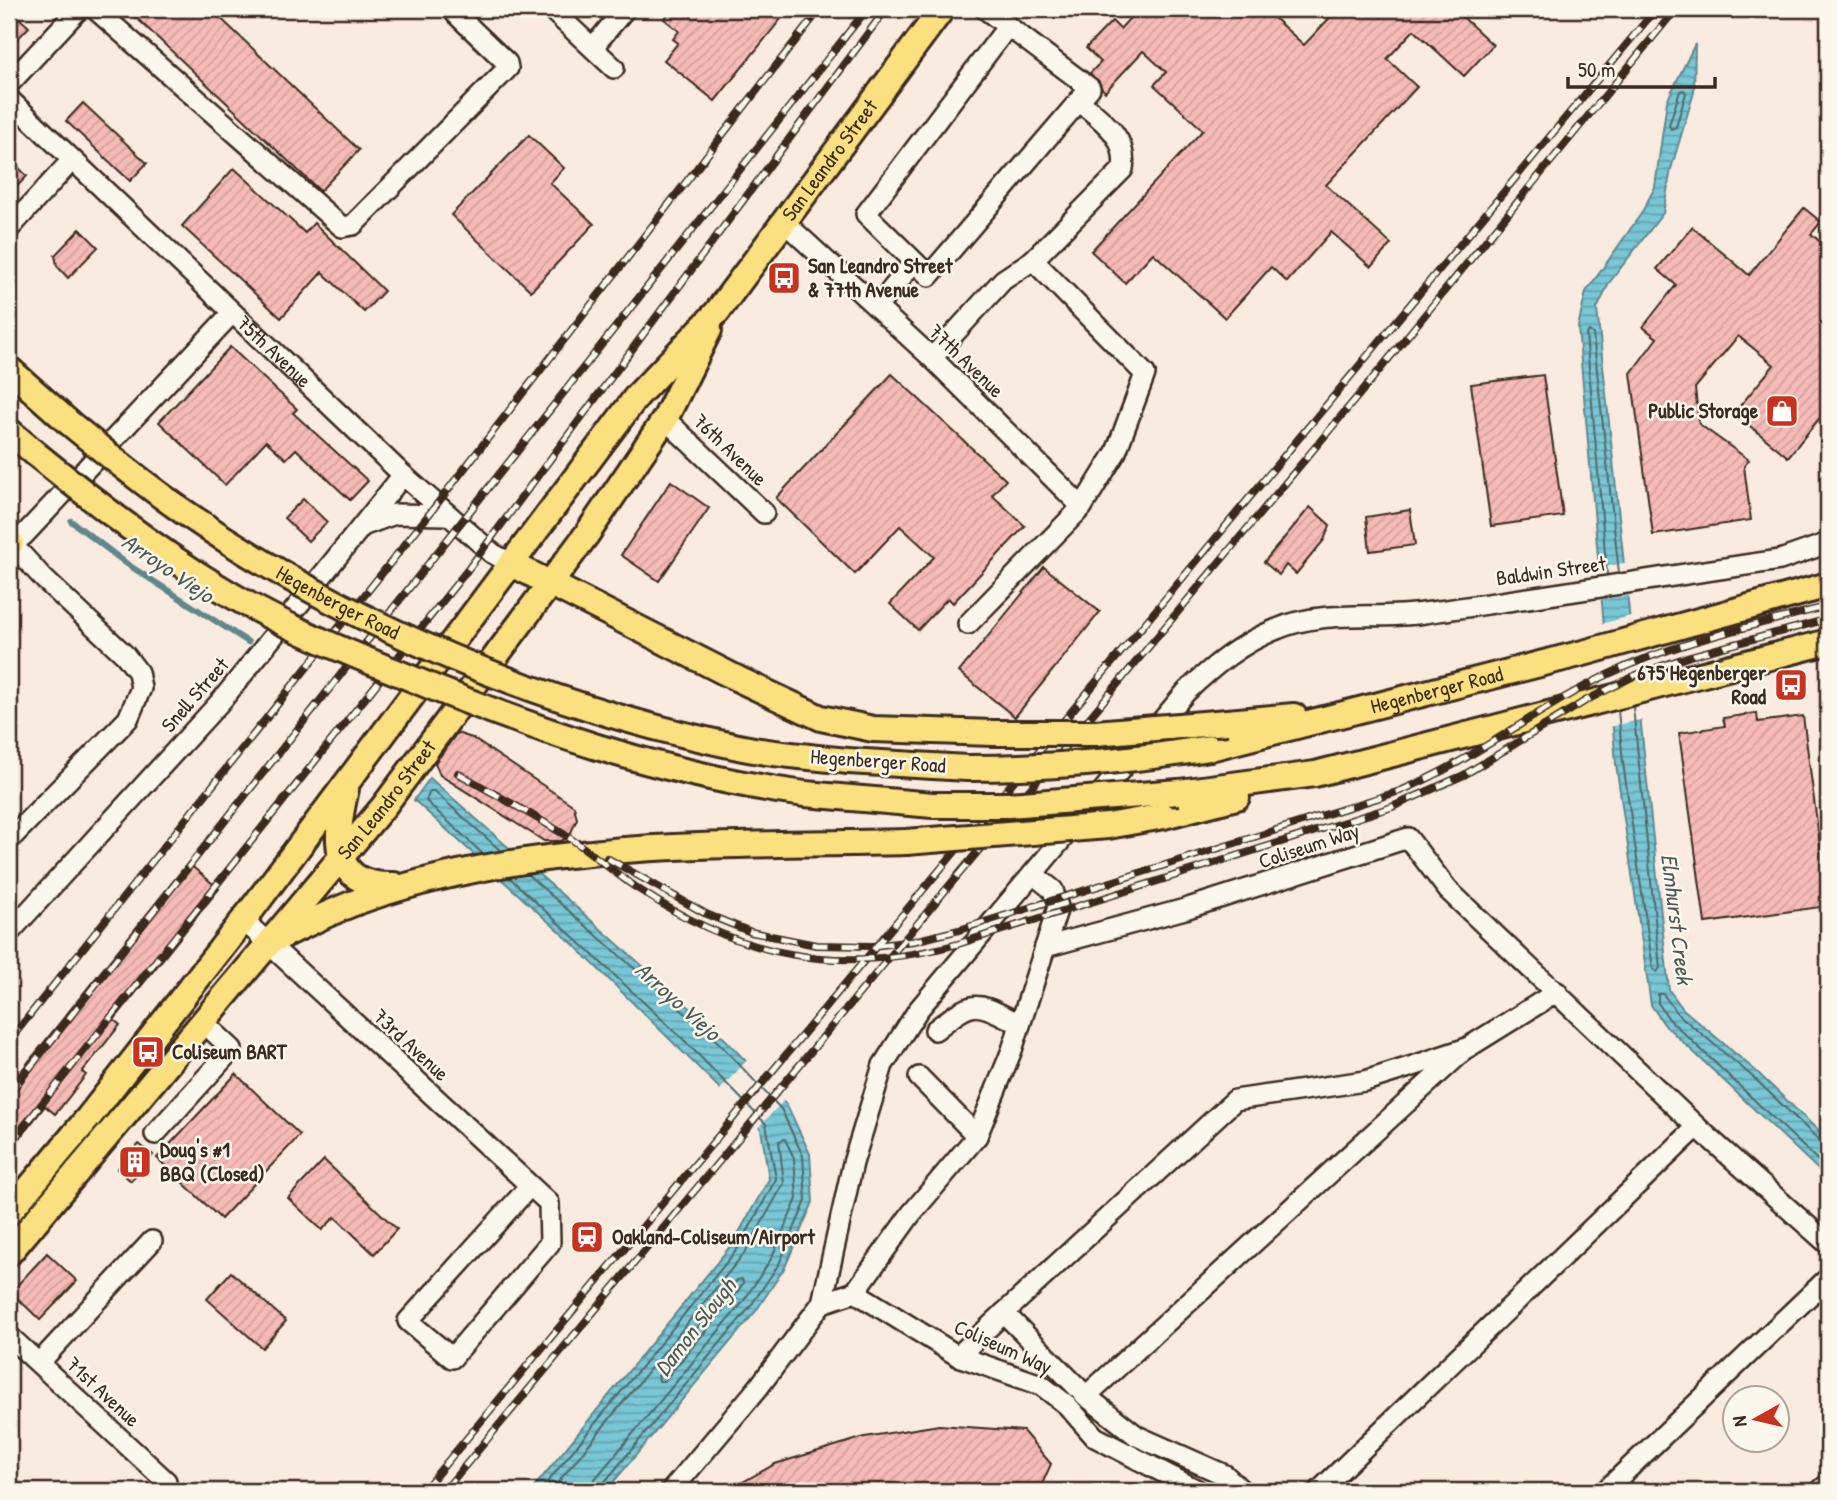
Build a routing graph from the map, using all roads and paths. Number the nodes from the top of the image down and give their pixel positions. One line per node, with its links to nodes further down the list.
1 (79, 9): 11 (street)
2 (95, 9): 3 (street)
3 (456, 9)
4 (551, 9): 9 (street)
5 (625, 9): 9 (street)
6 (942, 9): 15 (main road, San Leandro Street)
7 (985, 9): 8 (street)
8 (1008, 26): 13 (street); 18 (street)
9 (593, 47): 10 (street)
10 (614, 68)
11 (9, 84)
12 (9, 99): 14 (street, 75th Avenue)
13 (1079, 101): 17 (street); 18 (street)
14 (72, 160): 16 (street); 21 (street, 75th Avenue)
15 (784, 222): 19 (street, 77th Avenue); 20 (main road, San Leandro Street)
16 (9, 229)
17 (1033, 260): 22 (street); 27 (street)
18 (914, 262): 19 (street)
19 (877, 307): 22 (street, 77th Avenue)
20 (717, 312): 24 (main road, San Leandro Street); 33 (main road, San Leandro Street)
21 (232, 313): 26 (street, 75th Avenue); 31 (street)
22 (932, 358): 27 (street, 77th Avenue)
23 (9, 369): 38 (main road, Hegenberger Road, bridge)
24 (664, 419): 28 (street, 76th Avenue); 34 (main road, San Leandro Street)
25 (9, 431): 39 (main road, Hegenberger Road, bridge)
26 (402, 475): 29 (street, 75th Avenue); 30 (street, Snell Street)
27 (1082, 507): 36 (street)
28 (764, 513)
29 (446, 515): 30 (street); 33 (street, 75th Avenue)
30 (360, 527): 46 (street, Snell Street)
31 (10, 543): 41 (street)
32 (1828, 543): 43 (street, Baldwin Street)
33 (512, 564): 34 (main road, 75th Avenue); 40 (main road, San Leandro Street)
34 (553, 583): 38 (main road, 75th Avenue, bridge); 42 (main road, San Leandro Street)
35 (1828, 585): 38 (main road, Hegenberger Road)
36 (968, 624)
37 (1828, 642): 39 (main road, Hegenberger Road)
38 (1354, 711)
39 (1315, 774): 44 (main road, bridge)
40 (348, 781): 42 (main road); 45 (main road, San Leandro Street)
41 (9, 840)
42 (341, 859): 44 (main road); 47 (main road, San Leandro Street)
43 (1033, 874): 48 (street); 65 (street, Baldwin Street)
44 (419, 883): 47 (main road)
45 (243, 920): 47 (street, 73rd Avenue); 59 (main road, San Leandro Street)
46 (9, 933)
47 (268, 943): 50 (main road, San Leandro Street); 58 (street, 73rd Avenue)
48 (1045, 947): 49 (street, Coliseum Way); 51 (street)
49 (1557, 992): 53 (street); 55 (street, Coliseum Way)
50 (203, 1022): 56 (street); 62 (main road, San Leandro Street)
51 (1020, 1024): 52 (street); 57 (street)
52 (935, 1030)
53 (1467, 1048): 66 (street); 70 (street)
54 (919, 1077): 57 (street)
55 (1697, 1127): 61 (street, Coliseum Way); 76 (street)
56 (155, 1134)
57 (977, 1136): 64 (street)
58 (530, 1186): 58 (street, 73rd Avenue)
59 (9, 1212)
60 (152, 1241): 69 (street)
61 (1828, 1244)
62 (9, 1253)
63 (1828, 1279): 77 (street)
64 (855, 1292): 65 (street); 68 (street, Coliseum Way)
65 (822, 1303): 73 (street)
66 (1004, 1313): 68 (street); 70 (street)
67 (9, 1336): 69 (street, 71st Avenue)
68 (958, 1356): 74 (street, Coliseum Way)
69 (39, 1363): 71 (street, 71st Avenue)
70 (1086, 1396): 75 (street)
71 (166, 1481)
72 (1828, 1484): 78 (street)
73 (671, 1491)
74 (1199, 1491)
75 (1242, 1491)
76 (1319, 1491)
77 (1605, 1491)
78 (1820, 1491)

